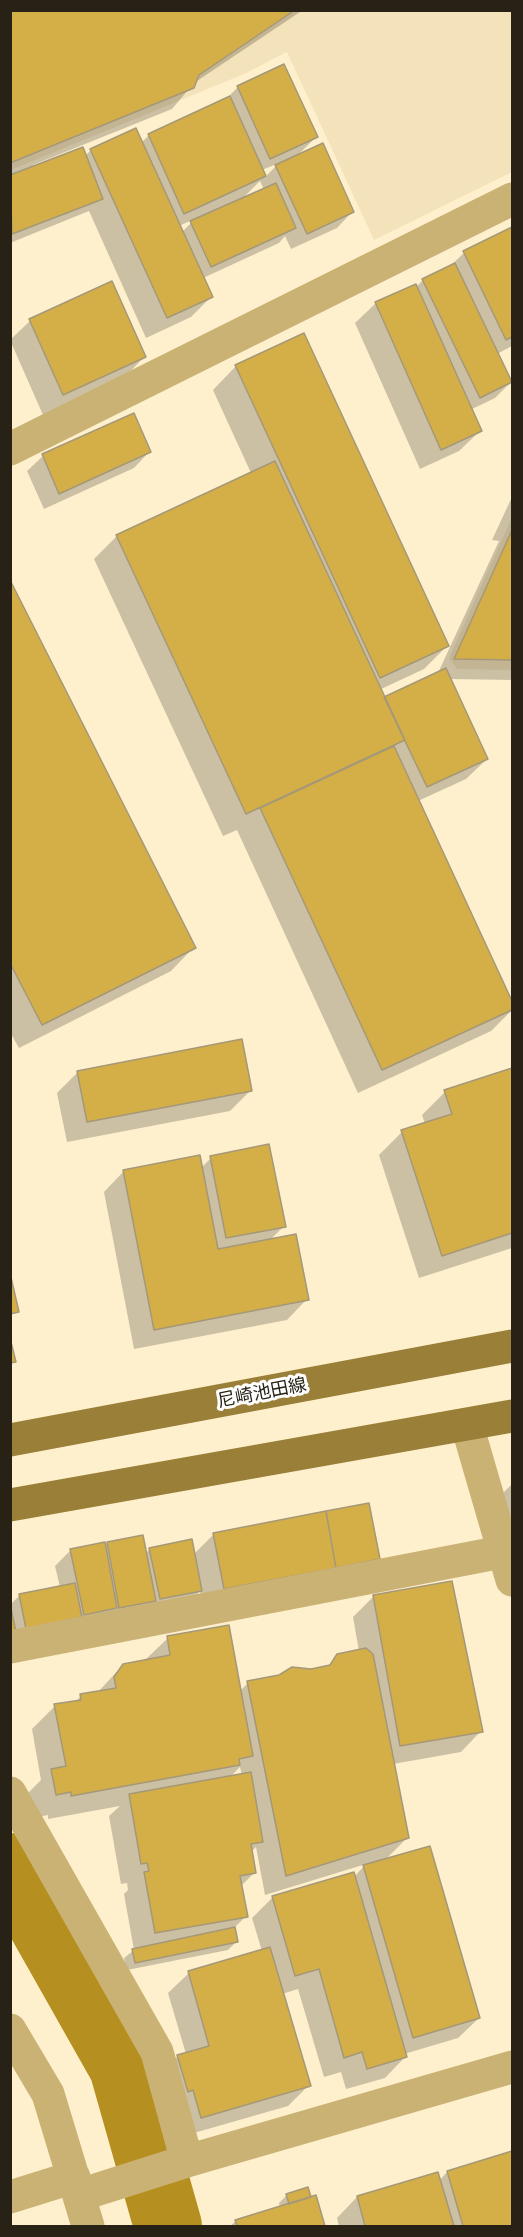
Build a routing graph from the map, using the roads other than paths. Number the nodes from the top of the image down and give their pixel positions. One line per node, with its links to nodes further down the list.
1 (513, 199): 2 (street)
2 (10, 449)
3 (513, 1346): 6 (main road, 尼崎池田線)
4 (513, 1416): 5 (main road)
5 (467, 1425): 7 (main road); 8 (street)
6 (10, 1440)
7 (10, 1505)
8 (510, 1560): 9 (street)
9 (10, 1647)
10 (10, 1793): 13 (street)
11 (10, 2030): 14 (street)
12 (513, 2067): 13 (street)
13 (178, 2164): 14 (street)
14 (77, 2186): 15 (street); 16 (street)
15 (10, 2197)
16 (88, 2226)

